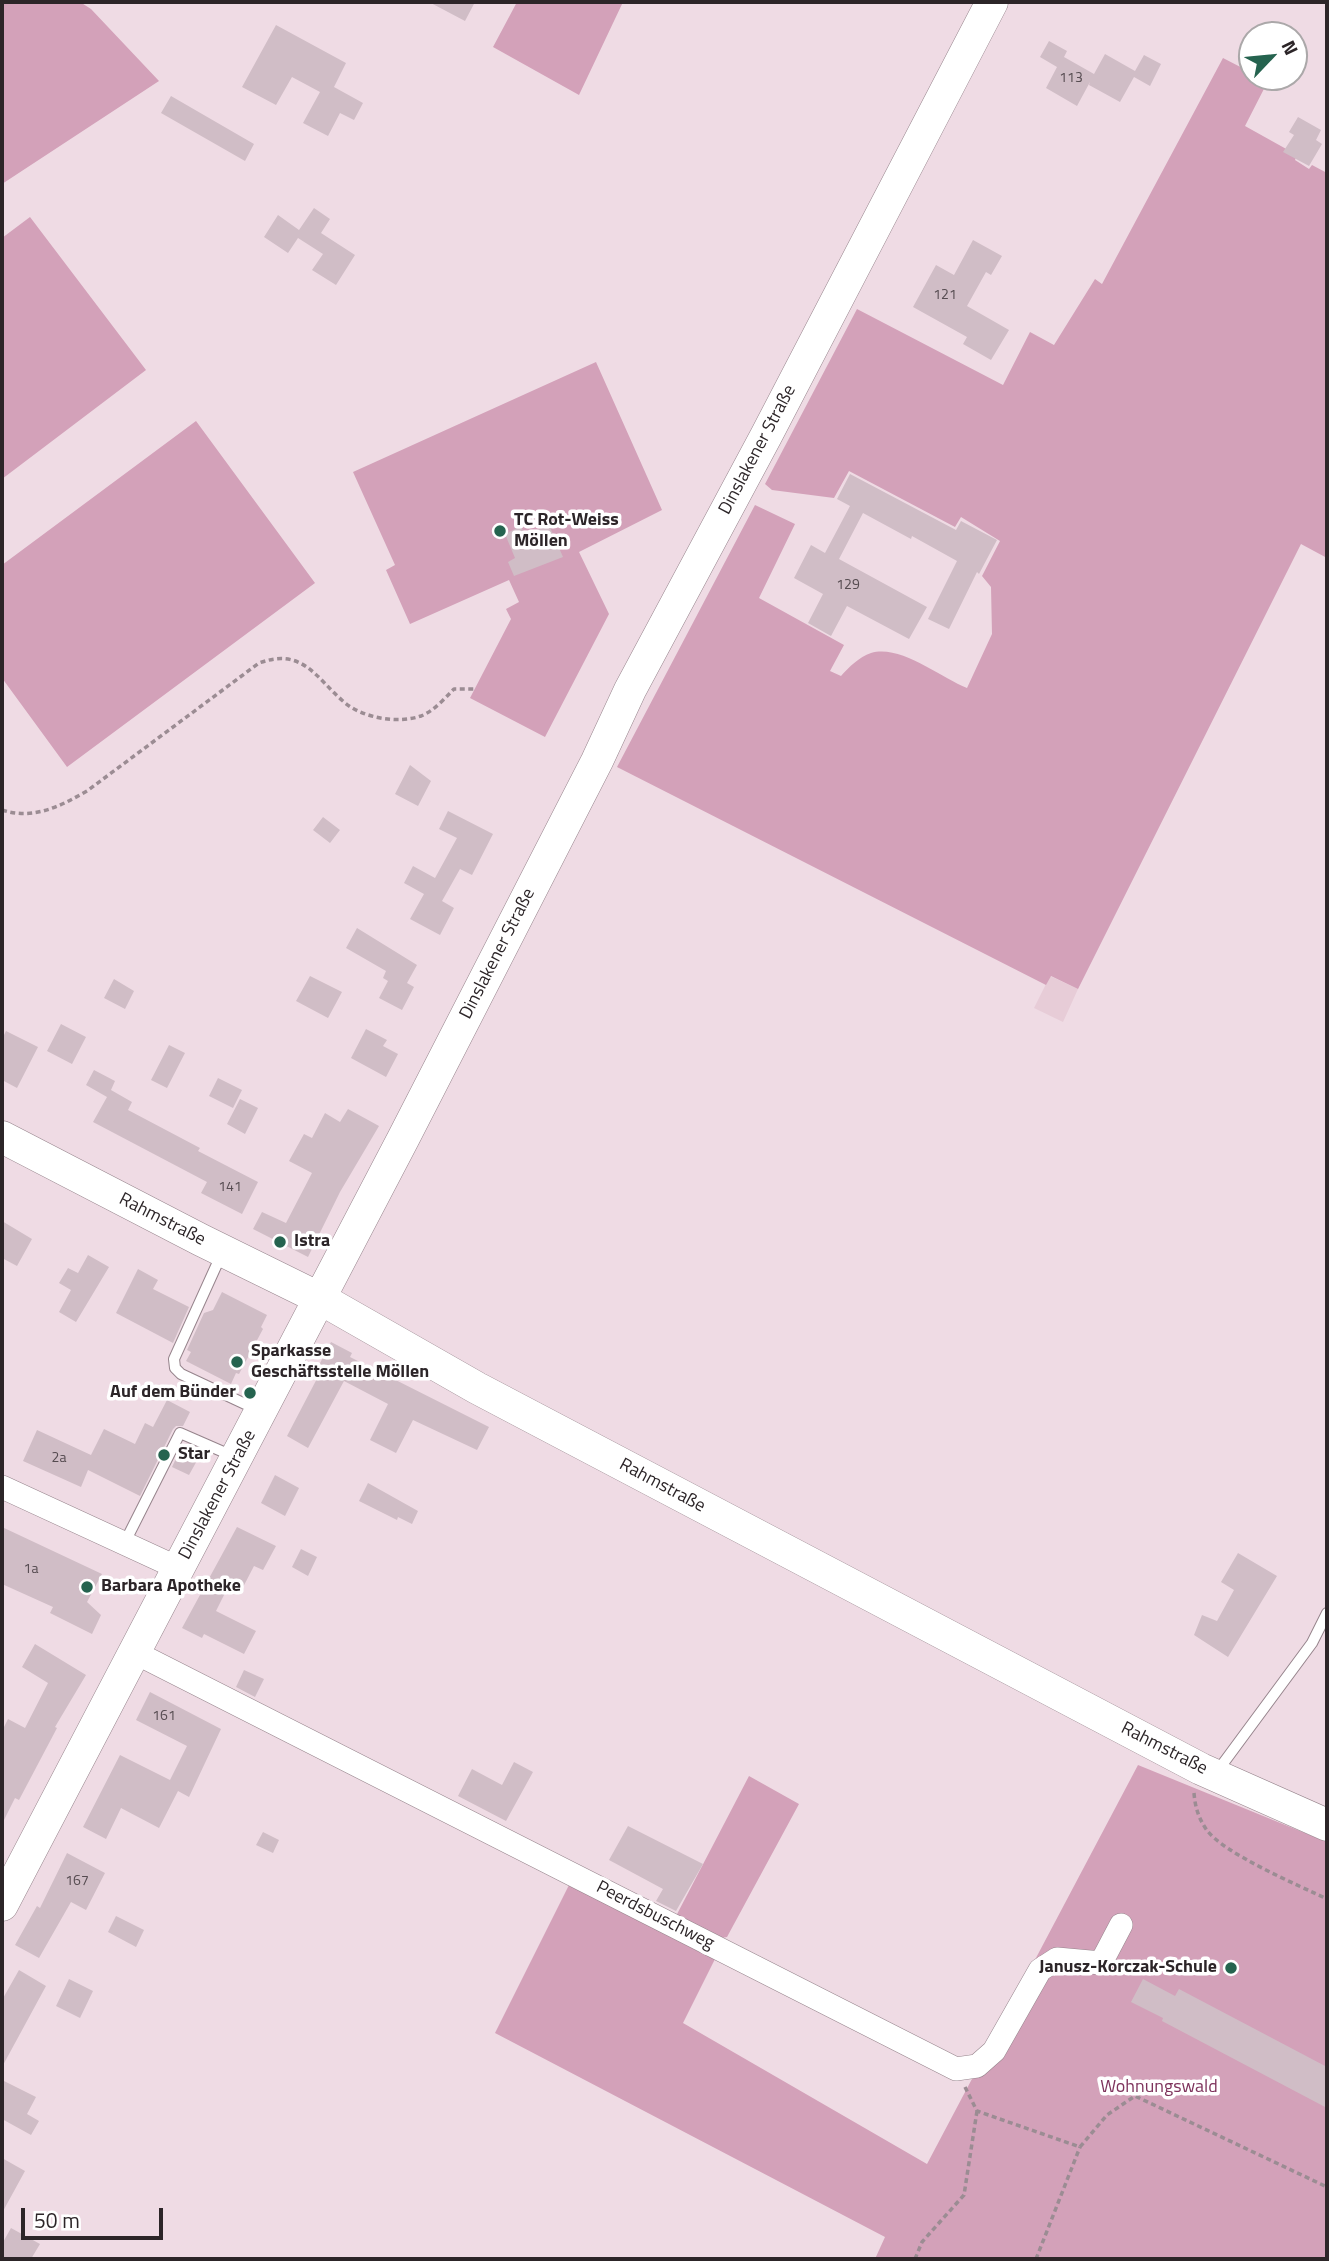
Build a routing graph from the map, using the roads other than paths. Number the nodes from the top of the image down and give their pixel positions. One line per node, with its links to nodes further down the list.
1 (992, 2): 4 (main road, Dinslakener Straße)
2 (2, 1138): 3 (main road, Rahmstraße)
3 (223, 1251): 4 (main road, Rahmstraße); 5 (lane)
4 (321, 1298): 5 (main road, Dinslakener Straße); 12 (main road, Rahmstraße)
5 (262, 1412): 6 (main road, Dinslakener Straße)
6 (238, 1458): 8 (lane); 9 (main road, Dinslakener Straße)
7 (2, 1487): 8 (street)
8 (124, 1544): 9 (street)
9 (180, 1569): 11 (main road, Dinslakener Straße)
10 (1327, 1613): 12 (lane)
11 (136, 1653): 14 (main road, Dinslakener Straße); 15 (street, Peerdsbuschweg)
12 (1208, 1772): 13 (main road, Rahmstraße)
13 (1327, 1825)
14 (2, 1905)
15 (1121, 1925)

